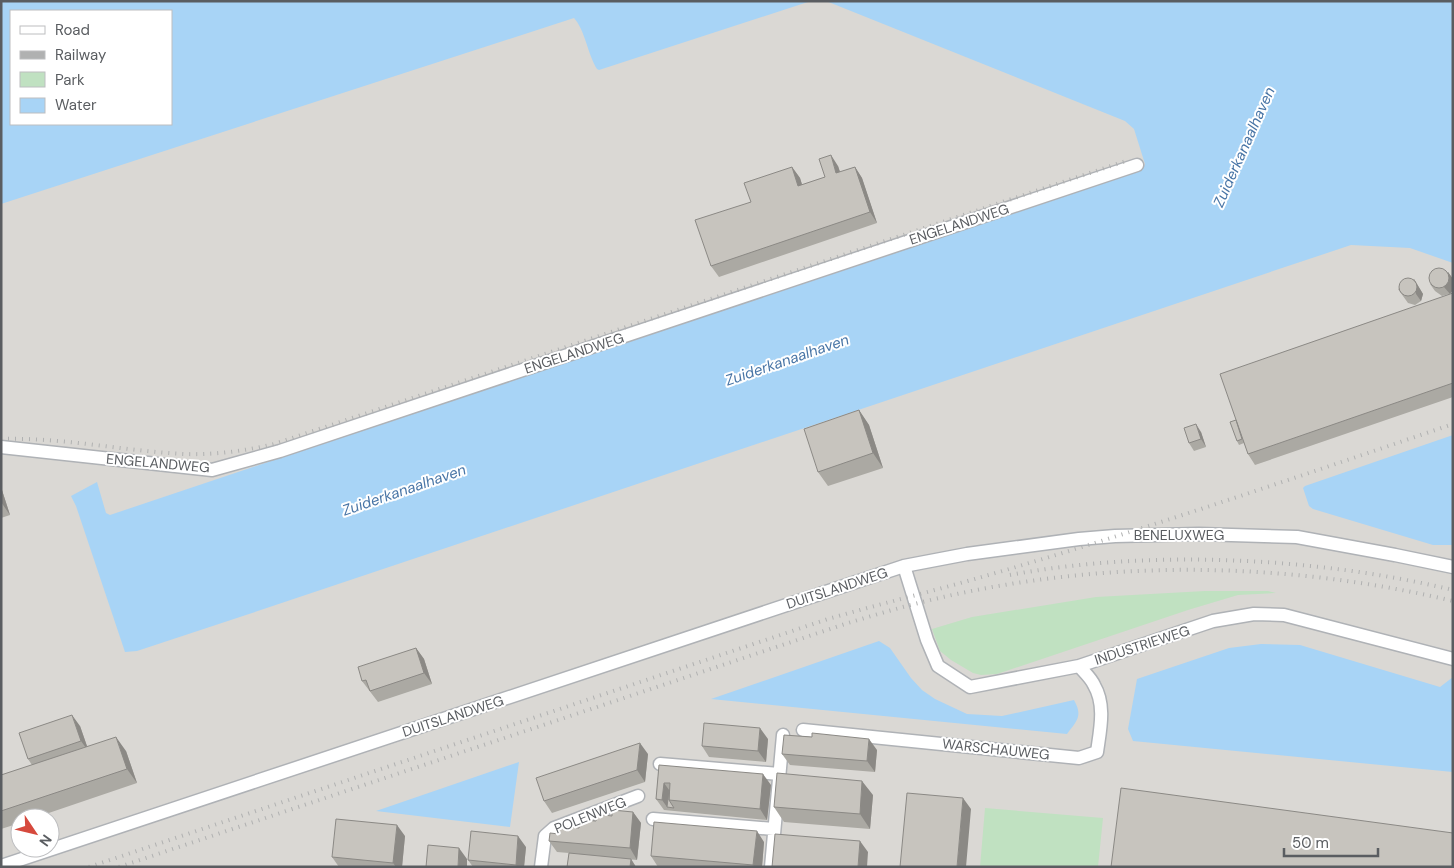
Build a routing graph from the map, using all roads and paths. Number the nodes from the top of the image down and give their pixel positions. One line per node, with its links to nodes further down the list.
1 (1137, 165): 2 (street, ENGELANDWEG)
2 (1, 447)
3 (904, 566): 4 (street, BENELUXWEG); 6 (street, INDUSTRIEWEG); 14 (street, DUITSLANDWEG)
4 (1453, 567)
5 (1453, 659): 6 (street, INDUSTRIEWEG)
6 (1079, 666): 7 (street, WARSCHAUWEG)
7 (803, 730)
8 (783, 735): 10 (street)
9 (660, 764): 10 (street)
10 (779, 774): 13 (street)
11 (638, 796): 15 (street, POLENWEG)
12 (653, 819): 13 (street)
13 (774, 829): 16 (street)
14 (1, 866)
15 (541, 867)
16 (772, 867)

